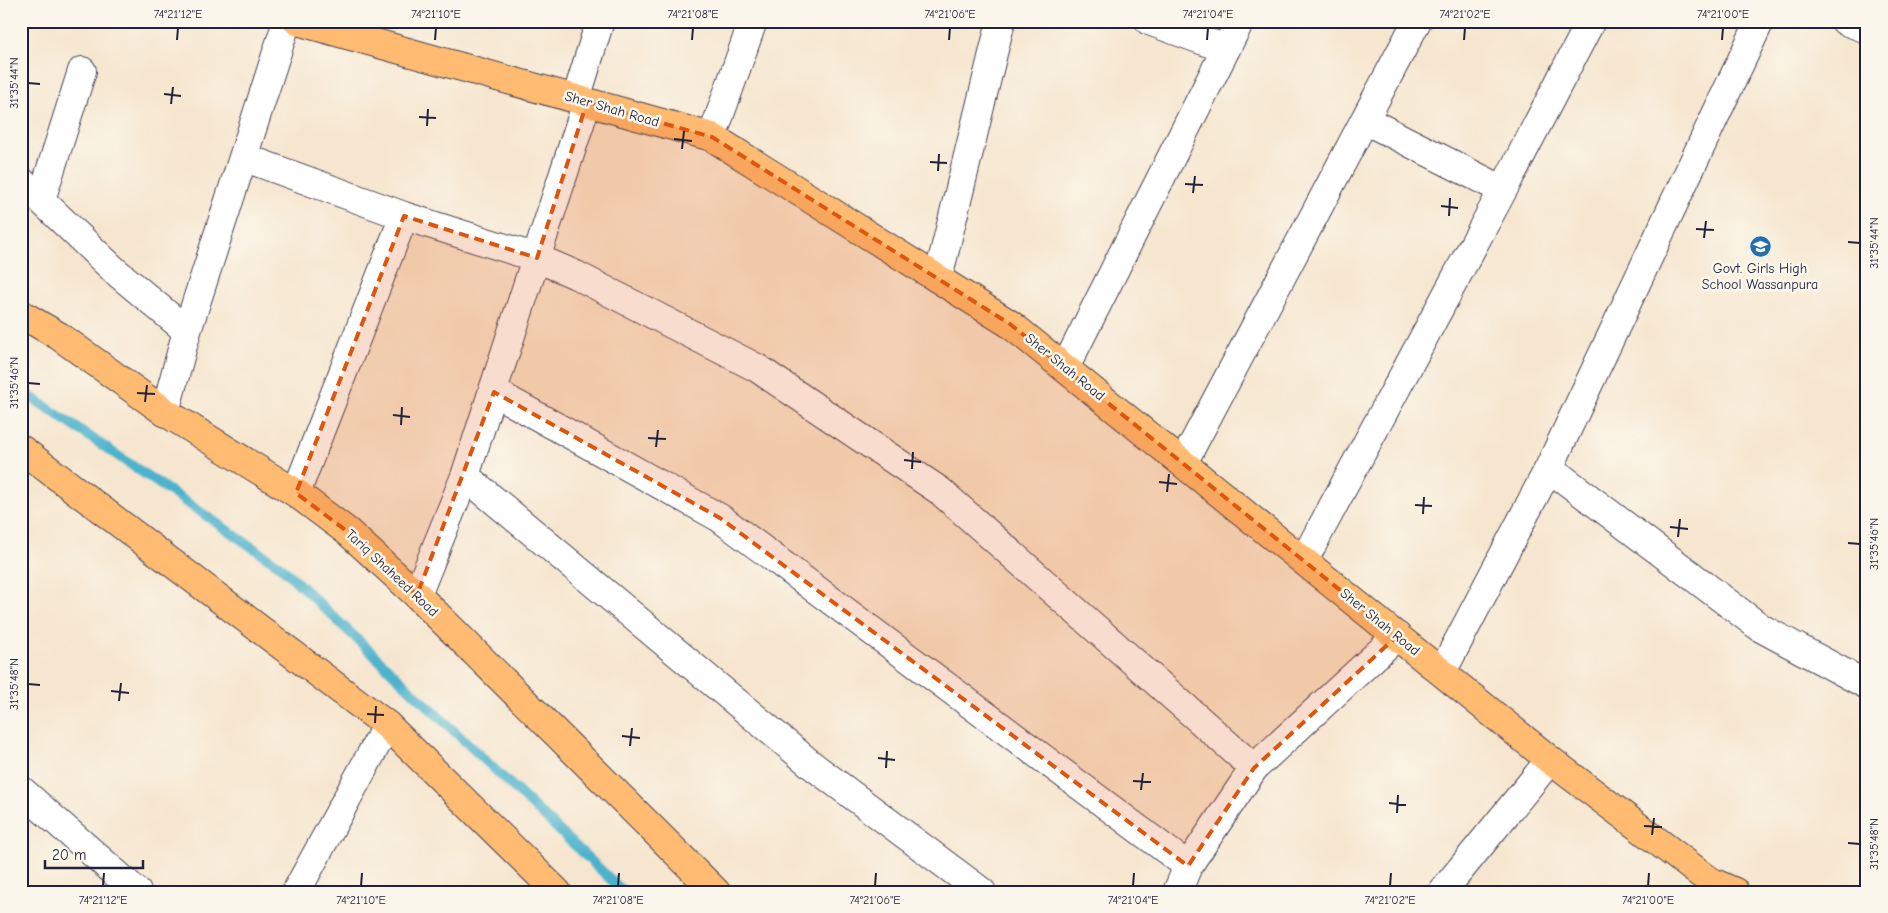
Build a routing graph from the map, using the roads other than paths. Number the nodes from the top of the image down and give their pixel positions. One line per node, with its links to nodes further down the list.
1 (288, 21): 19 (street)
2 (297, 21): 12 (main road, Sher Shah Road)
3 (600, 21): 16 (street)
4 (753, 21): 18 (street)
5 (1002, 21): 25 (street)
6 (1149, 21): 14 (street)
7 (1240, 21): 14 (street)
8 (1417, 21): 17 (street)
9 (1591, 21): 21 (street)
10 (1760, 21): 33 (street)
11 (1845, 21): 13 (street)
12 (301, 22): 16 (main road, Sher Shah Road)
13 (1867, 28)
14 (1226, 49): 28 (street)
15 (82, 71): 22 (street)
16 (582, 100): 18 (main road, Sher Shah Road); 24 (street)
17 (1365, 120): 21 (street); 32 (street)
18 (712, 137): 25 (main road, Sher Shah Road)
19 (244, 157): 23 (street); 27 (street)
20 (21, 181): 22 (street)
21 (1503, 190): 36 (street)
22 (41, 200): 27 (street)
23 (404, 216): 24 (street); 35 (street)
24 (537, 258): 29 (street); 43 (street)
25 (938, 278): 28 (main road, Sher Shah Road)
26 (21, 314): 30 (main road, Tariq Shaheed Road)
27 (187, 331): 30 (street)
28 (1065, 368): 32 (main road, Sher Shah Road)
29 (494, 392): 34 (street); 45 (street)
30 (165, 412): 35 (main road, Tariq Shaheed Road)
31 (21, 449): 41 (main road)
32 (1183, 463): 36 (main road, Sher Shah Road)
33 (1549, 468): 39 (street); 40 (street)
34 (465, 476): 37 (street); 50 (street)
35 (296, 493): 37 (main road, Tariq Shaheed Road)
36 (1304, 560): 38 (main road, Sher Shah Road)
37 (417, 595): 49 (main road, Tariq Shaheed Road)
38 (1397, 636): 39 (main road, Sher Shah Road); 43 (street)
39 (1442, 672): 42 (main road, Sher Shah Road)
40 (1867, 685)
41 (388, 725): 47 (street); 48 (main road)
42 (1550, 760): 52 (street); 53 (main road, Sher Shah Road)
43 (1254, 768): 45 (street)
44 (21, 790): 46 (street)
45 (1188, 866): 51 (street)
46 (137, 892)
47 (296, 892)
48 (556, 892)
49 (716, 892)
50 (982, 892)
51 (1177, 892)
52 (1442, 892)
53 (1735, 892)

